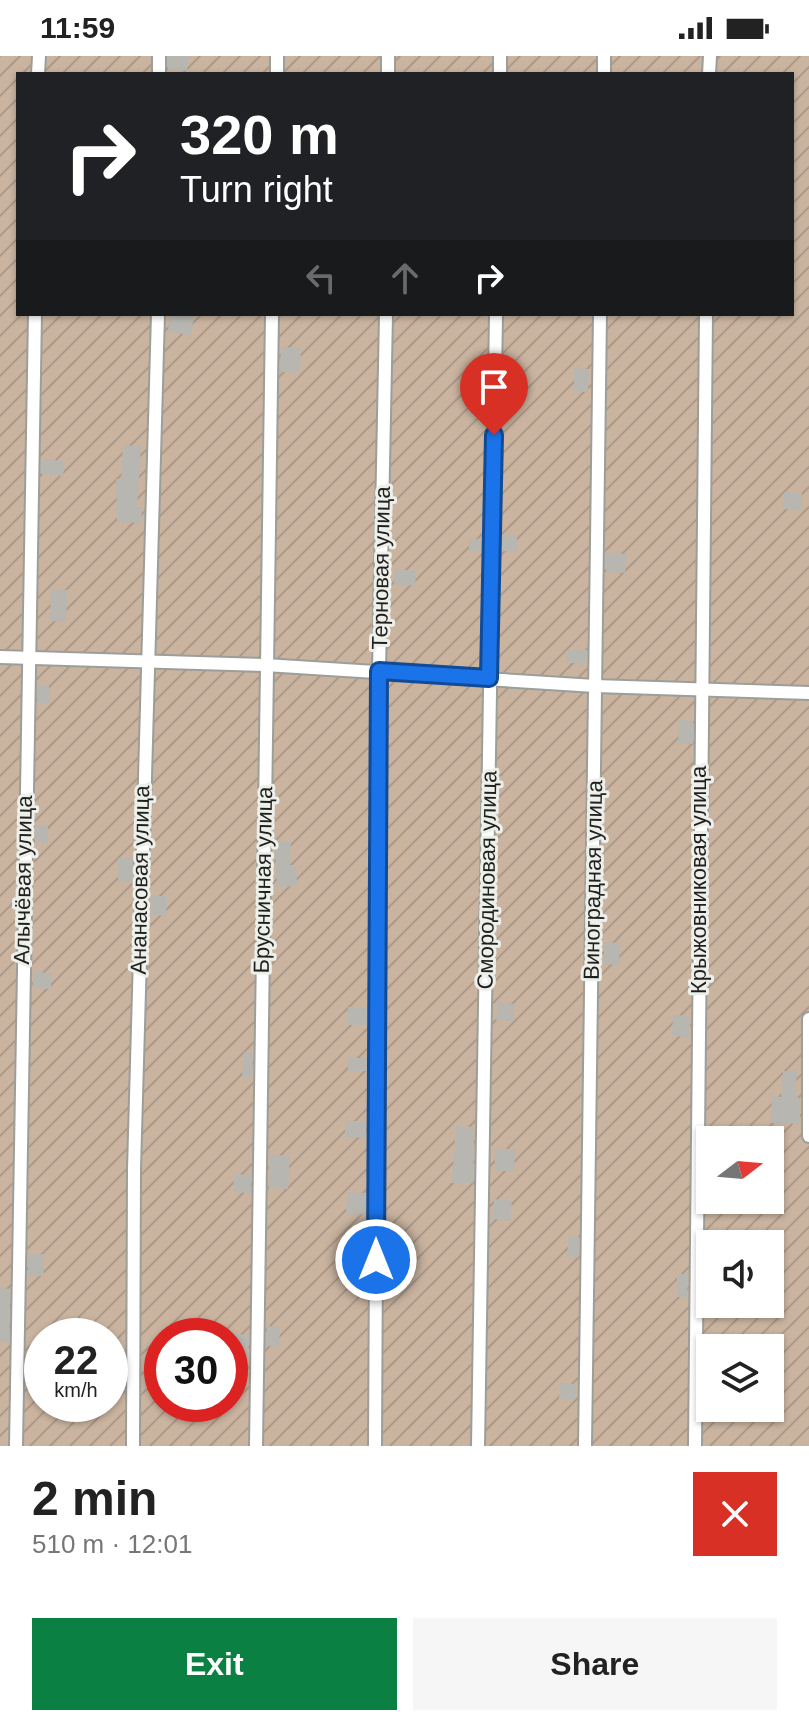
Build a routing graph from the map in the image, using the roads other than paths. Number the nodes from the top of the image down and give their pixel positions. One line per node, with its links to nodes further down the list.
1 (35, 316): 9 (street, Алычёвая улица)
2 (158, 316): 10 (street, Ананасовая улица)
3 (272, 316): 11 (street, Брусничная улица)
4 (386, 316): 12 (street, Терновая улица)
5 (496, 316): 13 (street, Смородиновая улица)
6 (600, 316): 14 (street, Виноградная улица)
7 (706, 316): 15 (street, Крыжовниковая улица)
8 (0, 657): 9 (street)
9 (27, 660): 10 (street); 19 (street, Алычёвая улица)
10 (146, 661): 11 (street); 20 (street, Ананасовая улица)
11 (265, 665): 12 (street); 21 (street, Брусничная улица)
12 (379, 671): 13 (street); 22 (street, Терновая улица)
13 (489, 678): 14 (street); 23 (street, Смородиновая улица)
14 (595, 686): 15 (street); 24 (street, Виноградная улица)
15 (700, 688): 16 (street); 25 (street, Крыжовниковая улица)
16 (809, 693)
17 (809, 1019): 18 (street)
18 (809, 1136)
19 (16, 1446)
20 (133, 1446)
21 (256, 1446)
22 (375, 1446)
23 (478, 1446)
24 (585, 1446)
25 (695, 1446)

